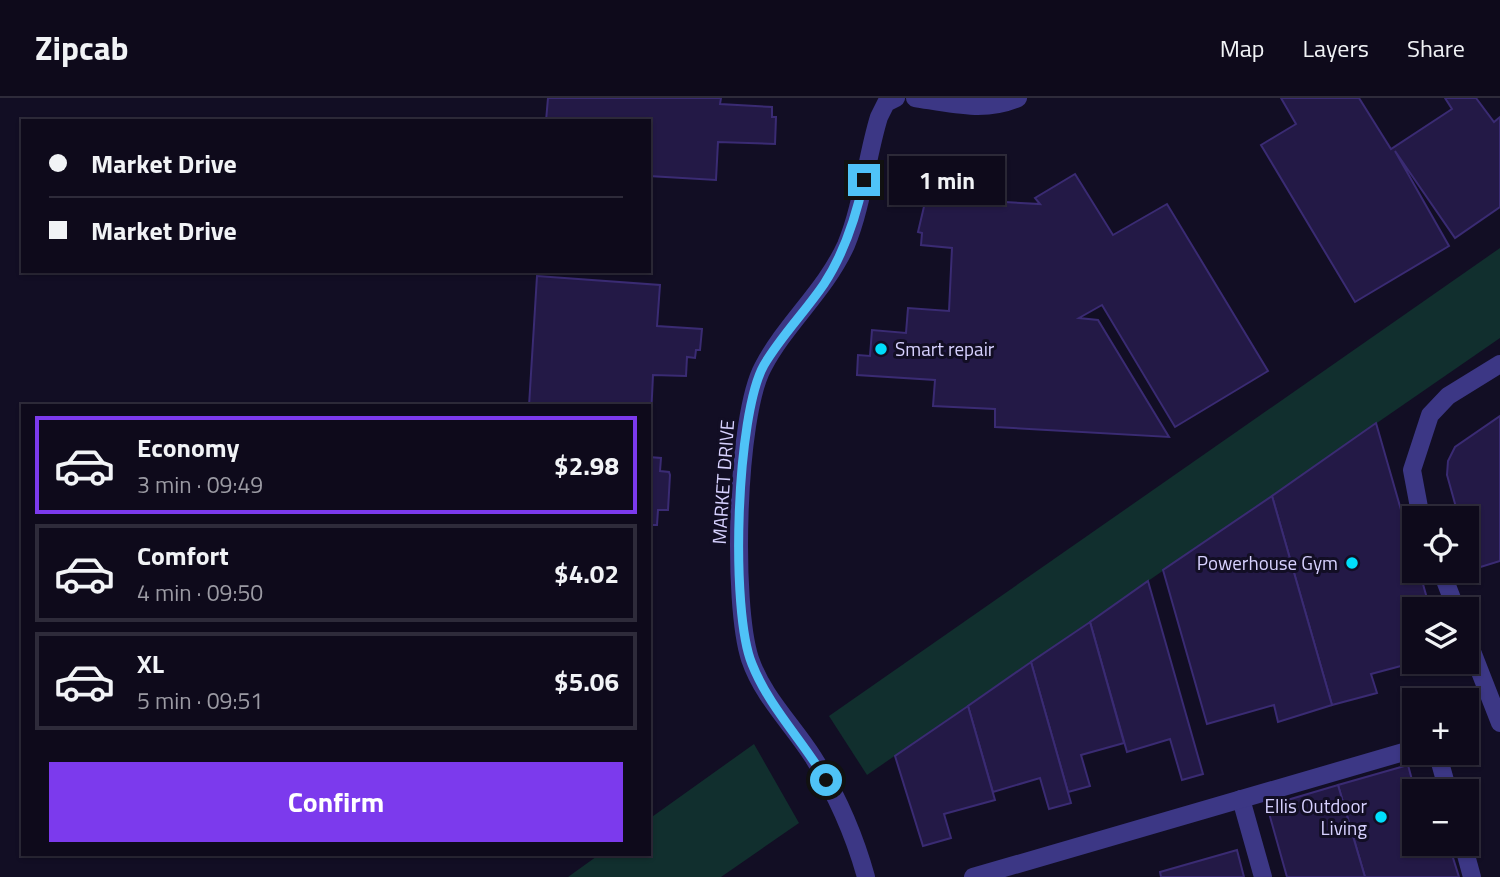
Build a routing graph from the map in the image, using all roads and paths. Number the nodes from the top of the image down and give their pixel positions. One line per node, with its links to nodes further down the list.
1 (892, 98): 11 (street, MARKET DRIVE)
2 (915, 98): 3 (street)
3 (1018, 98)
4 (1500, 363): 5 (street)
5 (1418, 506)
6 (1479, 669): 7 (street)
7 (1500, 723)
8 (1402, 752): 9 (street)
9 (1241, 799): 12 (street); 13 (street)
10 (1466, 856): 14 (street)
11 (866, 877)
12 (973, 877)
13 (1264, 877)
14 (1472, 877)

